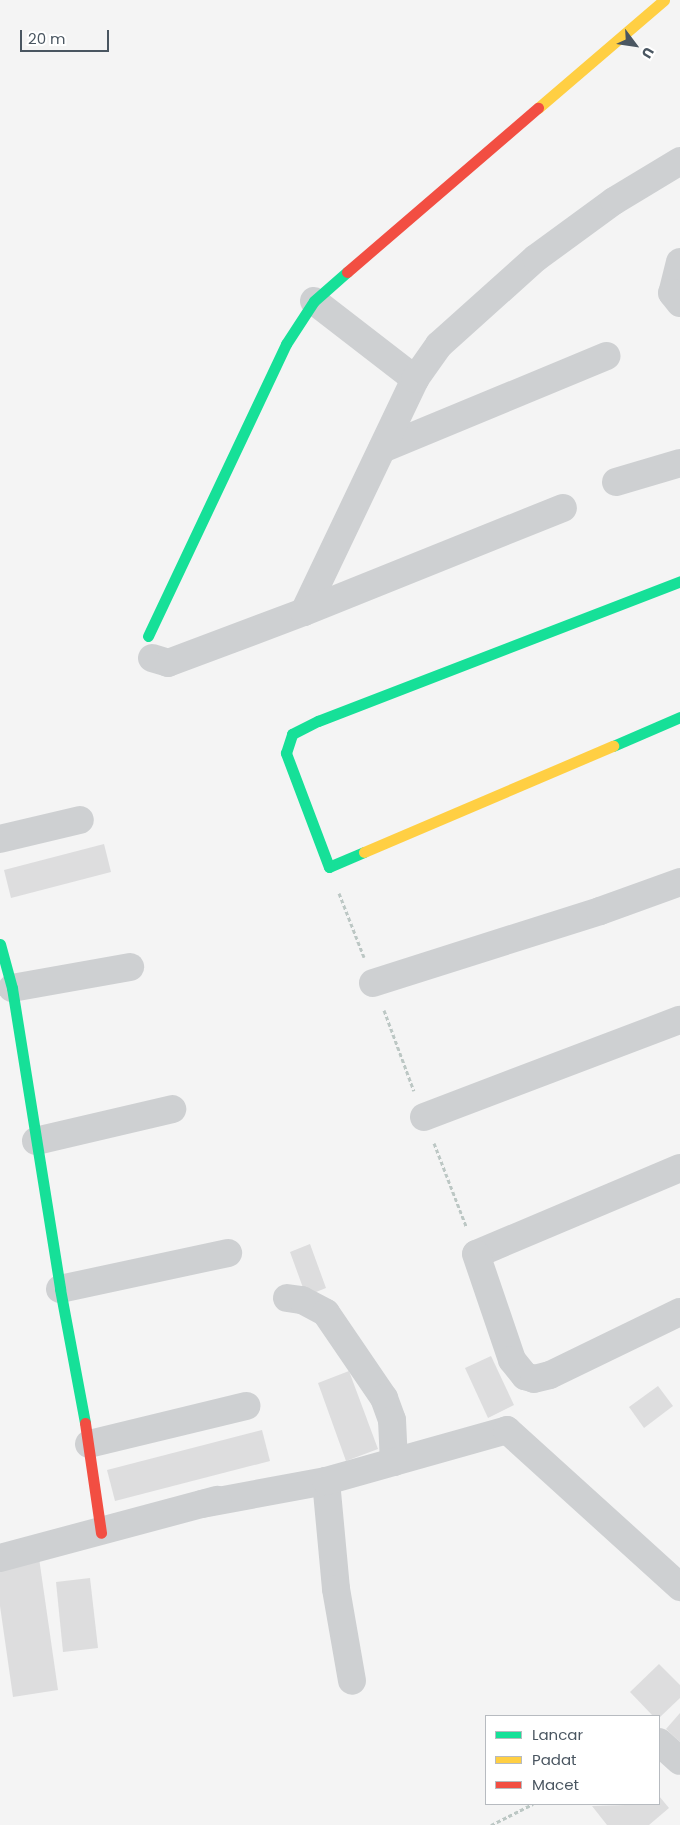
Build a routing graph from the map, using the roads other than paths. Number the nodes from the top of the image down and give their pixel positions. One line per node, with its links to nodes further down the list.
1 (664, 0): 4 (street)
2 (680, 160): 7 (street)
3 (680, 262): 5 (street)
4 (314, 300): 7 (street); 14 (street)
5 (680, 303)
6 (606, 356): 8 (street)
7 (415, 379): 8 (street)
8 (382, 449): 13 (street)
9 (678, 460): 10 (street)
10 (616, 482)
11 (563, 508): 13 (street)
12 (680, 581): 15 (street)
13 (304, 612): 14 (street)
14 (150, 647)
15 (680, 717)
16 (80, 820): 17 (street)
17 (0, 839)
18 (680, 882): 21 (street)
19 (0, 944): 22 (street)
20 (130, 967): 22 (street)
21 (373, 983)
22 (12, 988): 26 (street)
23 (680, 1020): 25 (street)
24 (172, 1109): 26 (street)
25 (424, 1117)
26 (36, 1141): 29 (street)
27 (680, 1168): 31 (street)
28 (228, 1253): 29 (street)
29 (60, 1289): 33 (street)
30 (287, 1298): 34 (street)
31 (680, 1312)
32 (246, 1406): 33 (street)
33 (90, 1444): 36 (street)
34 (394, 1462): 35 (street); 38 (street)
35 (326, 1480): 36 (street); 39 (street)
36 (101, 1533): 37 (street)
37 (0, 1558)
38 (680, 1587)
39 (352, 1681)
40 (660, 1743): 41 (street)
41 (680, 1761)

